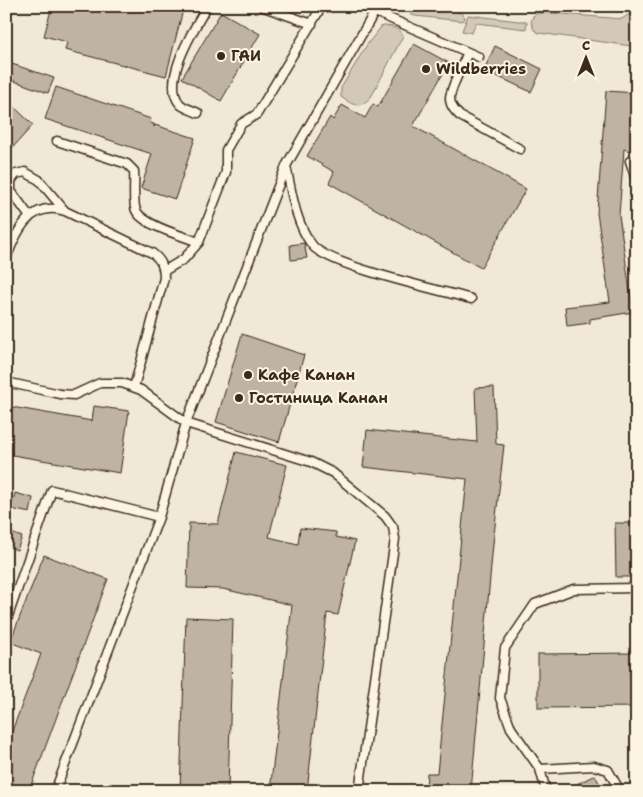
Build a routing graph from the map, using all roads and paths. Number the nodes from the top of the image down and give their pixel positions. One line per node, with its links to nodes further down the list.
1 (207, 6): 8 (lane)
2 (261, 6): 5 (lane)
3 (322, 6): 5 (lane)
4 (376, 9): 6 (lane); 12 (lane)
5 (312, 24): 16 (lane)
6 (468, 52): 7 (lane); 10 (lane)
7 (479, 57)
8 (198, 113)
9 (57, 140): 16 (lane)
10 (520, 149)
11 (630, 161): 13 (lane)
12 (286, 166): 19 (lane); 22 (lane)
13 (637, 182)
14 (65, 211): 15 (lane); 15 (lane); 18 (lane)
15 (30, 217): 17 (lane)
16 (199, 242): 18 (lane)
17 (6, 260)
18 (164, 271): 21 (lane)
19 (470, 299)
20 (6, 382): 21 (lane)
21 (134, 387): 22 (lane)
22 (186, 423): 23 (lane); 28 (lane)
23 (159, 517): 25 (lane); 27 (lane)
24 (637, 588): 26 (lane)
25 (6, 622)
26 (540, 769): 29 (lane); 30 (lane)
27 (55, 791)
28 (359, 791)
29 (546, 791)
30 (620, 791)

